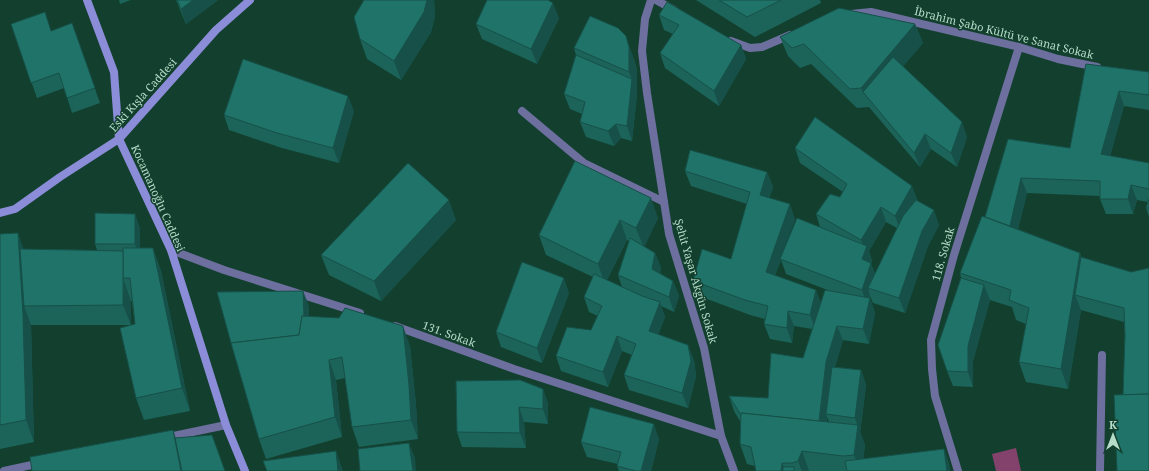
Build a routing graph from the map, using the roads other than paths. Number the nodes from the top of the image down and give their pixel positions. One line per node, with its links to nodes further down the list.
1 (87, 0): 12 (street, Kocamanoğlu Caddesi)
2 (250, 0): 12 (street, Eski Kışla Caddesi)
3 (651, 0): 13 (street, Şehit Yaşar Akgün Sokak)
4 (656, 0): 5 (street)
5 (682, 14)
6 (840, 15): 9 (street, İbrahim Şabo Kültü ve Sanat Sokak)
7 (797, 31): 8 (street)
8 (726, 38)
9 (1019, 47): 10 (street, İbrahim Şabo Kültü ve Sanat Sokak); 27 (street, 118. Sokak)
10 (1104, 68)
11 (522, 111): 13 (street)
12 (119, 139): 14 (street, Eski Kışla Caddesi); 15 (street, Kocamanoğlu Caddesi)
13 (664, 202): 20 (street, Şehit Yaşar Akgün Sokak)
14 (0, 213)
15 (171, 250): 16 (street); 19 (street, Kocamanoğlu Caddesi)
16 (366, 316)
17 (389, 324): 20 (street, 131. Sokak)
18 (1102, 355): 28 (street)
19 (226, 425): 21 (street); 25 (street, Kocamanoğlu Caddesi)
20 (721, 436): 26 (street, Şehit Yaşar Akgün Sokak)
21 (157, 439)
22 (51, 461): 23 (street)
23 (21, 469): 24 (street)
24 (4, 471)
25 (245, 471)
26 (734, 471)
27 (958, 471)
28 (1100, 471)

